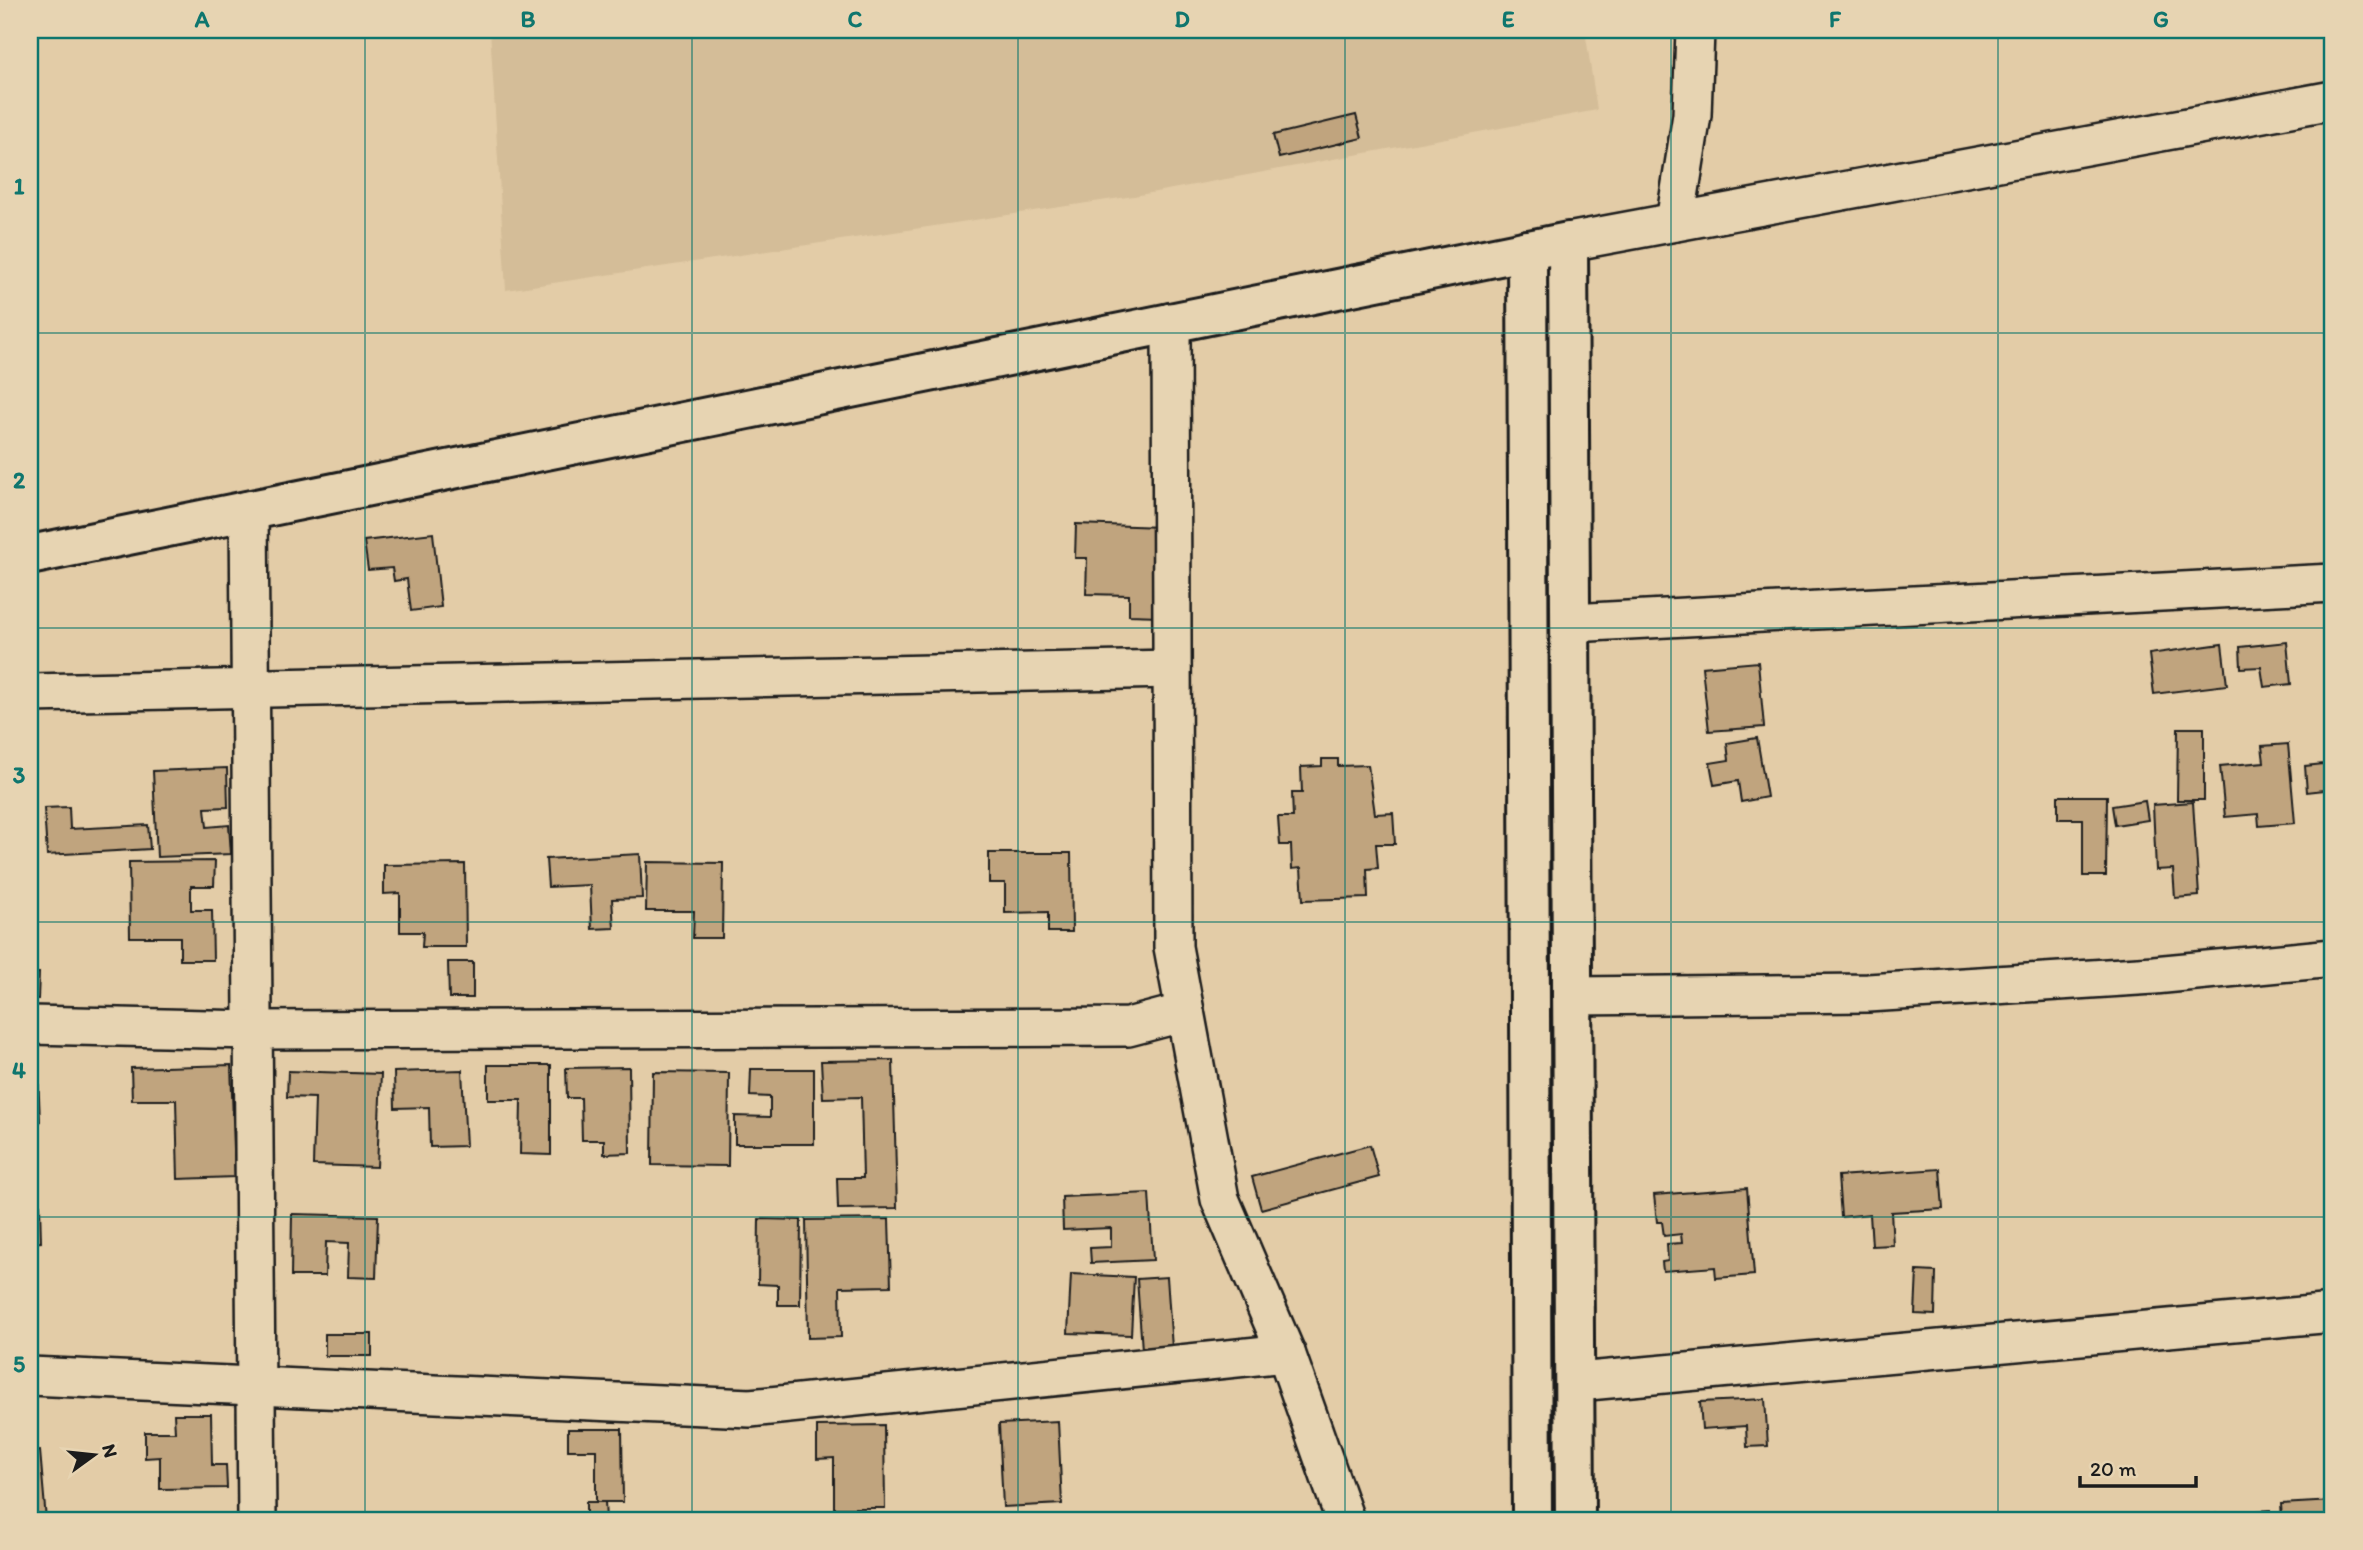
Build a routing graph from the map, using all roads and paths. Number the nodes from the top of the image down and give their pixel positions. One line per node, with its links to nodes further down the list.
1 (1695, 30): 3 (street)
2 (2333, 100): 3 (street)
3 (1675, 222): 4 (street)
4 (1568, 242): 5 (street); 10 (street)
5 (1527, 250): 6 (street); 26 (street)
6 (1171, 322): 7 (street); 11 (street)
7 (249, 510): 8 (street); 12 (street)
8 (30, 555)
9 (2333, 583): 10 (street)
10 (1571, 623): 15 (street)
11 (1172, 669): 12 (street); 16 (street)
12 (250, 688): 13 (street); 18 (street)
13 (30, 693)
14 (2333, 958): 15 (street)
15 (1574, 996): 22 (street)
16 (1185, 1012): 18 (street); 20 (street)
17 (30, 1025): 18 (street)
18 (253, 1030): 23 (street)
19 (2333, 1313): 22 (street)
20 (1286, 1353): 23 (street); 25 (street)
21 (30, 1376): 23 (street)
22 (1577, 1382): 27 (street)
23 (256, 1386): 24 (street)
24 (257, 1520)
25 (1345, 1520)
26 (1532, 1520)
27 (1575, 1520)

